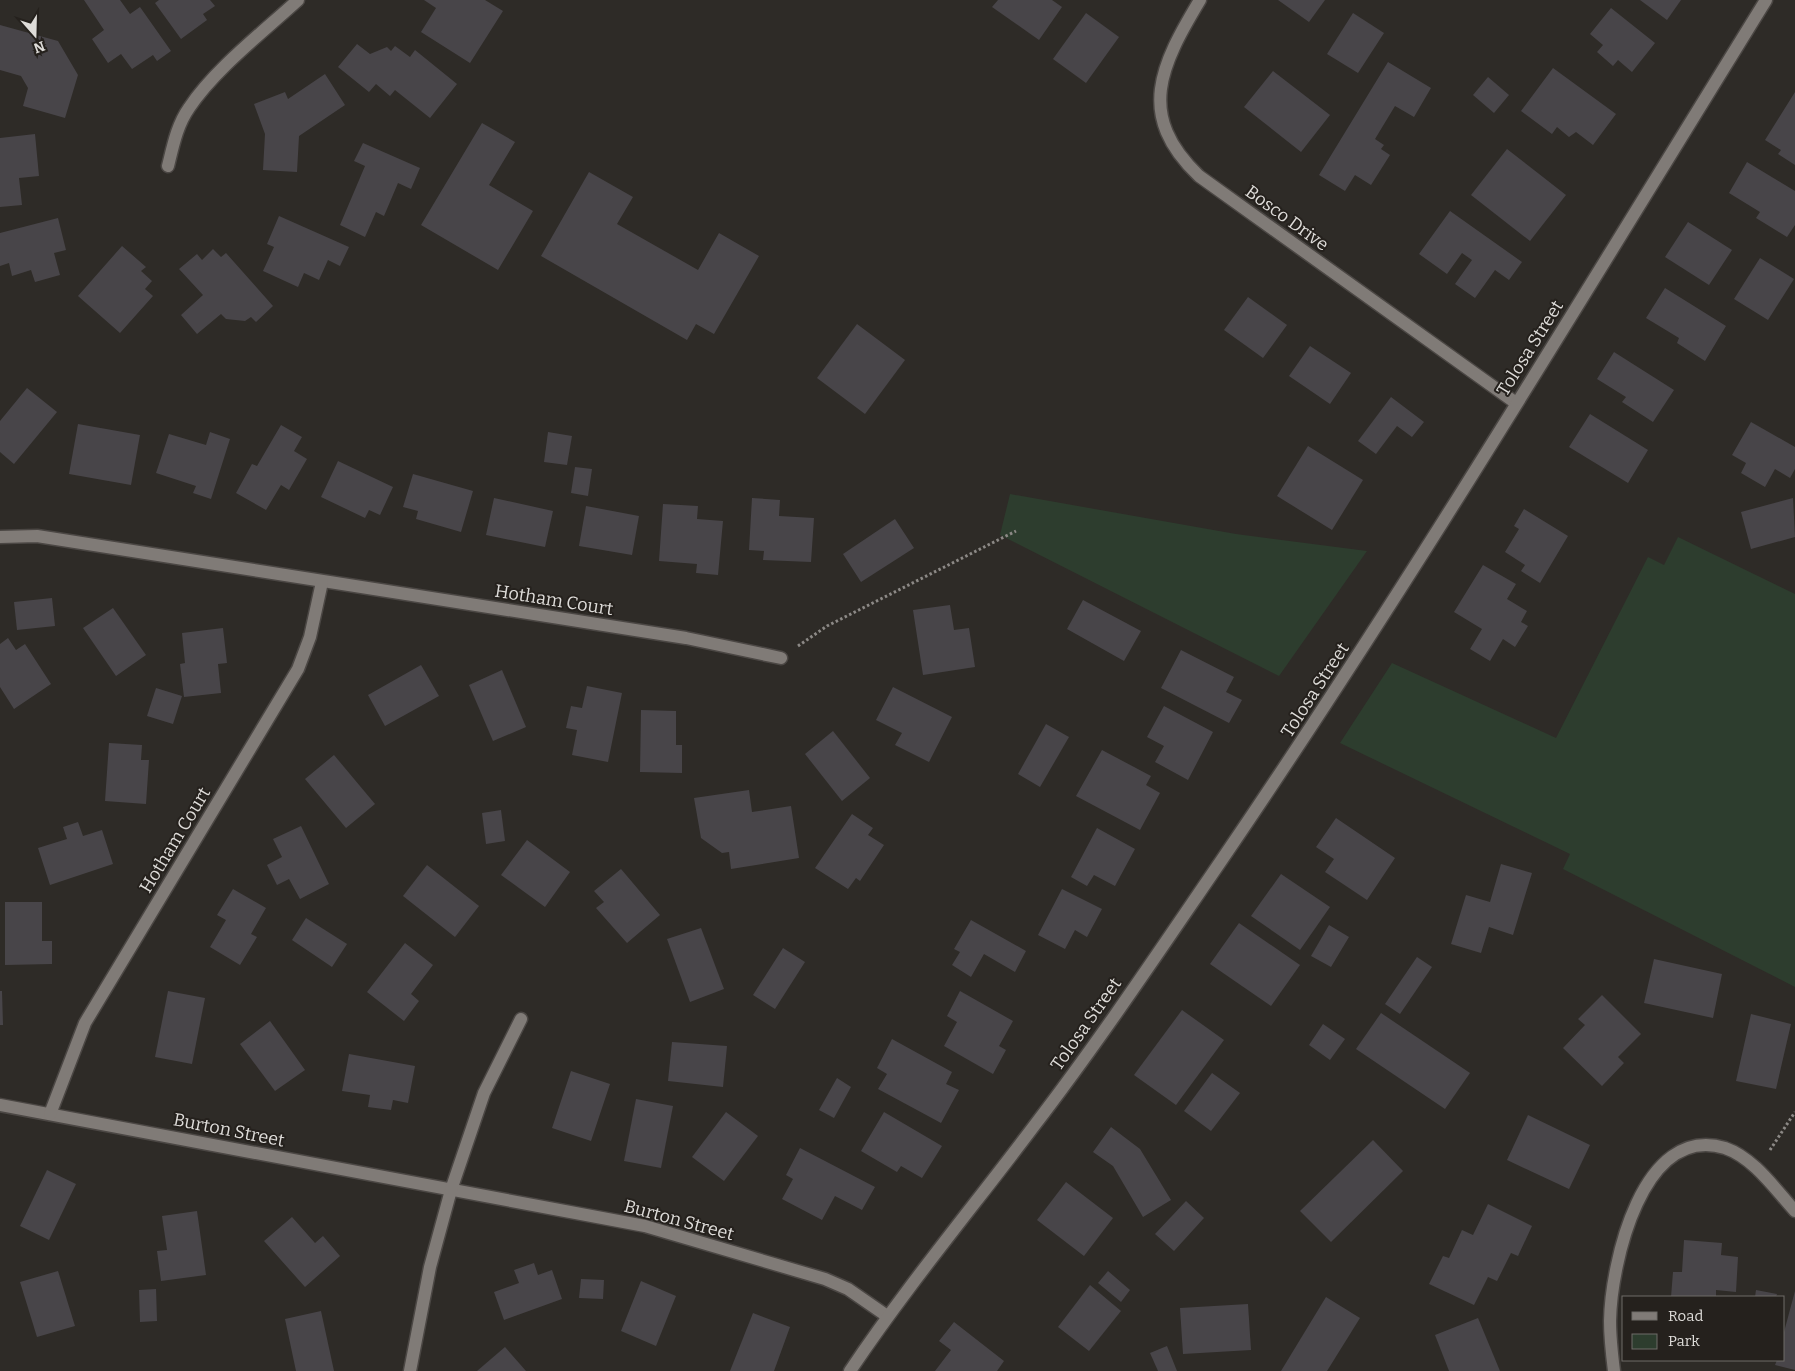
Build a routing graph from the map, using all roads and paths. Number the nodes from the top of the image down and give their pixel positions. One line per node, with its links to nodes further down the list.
1 (298, 0): 4 (street)
2 (1200, 0): 5 (street, Bosco Drive)
3 (1766, 0): 5 (street, Tolosa Street)
4 (168, 166)
5 (1516, 403): 17 (street, Tolosa Street)
6 (1016, 531): 9 (path)
7 (0, 537): 8 (street, Hotham Court)
8 (322, 582): 9 (street, Hotham Court); 13 (street, Hotham Court)
9 (781, 658)
10 (521, 1019): 15 (street)
11 (0, 1105): 13 (street, Burton Street)
12 (1795, 1112): 14 (path)
13 (50, 1114): 15 (street, Burton Street)
14 (1758, 1170): 16 (street); 20 (street)
15 (451, 1190): 17 (street, Burton Street); 18 (street)
16 (1795, 1211)
17 (887, 1316): 19 (street, Tolosa Street)
18 (410, 1371)
19 (850, 1371)
20 (1614, 1371)

